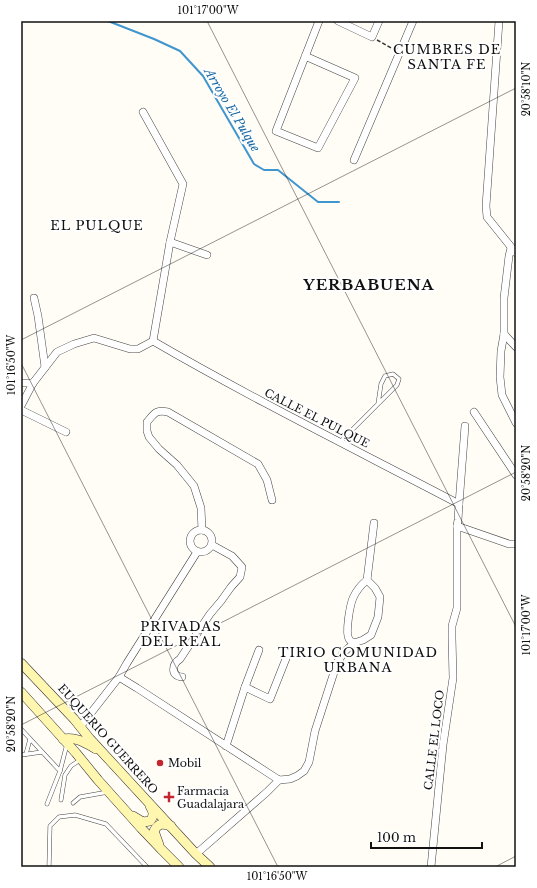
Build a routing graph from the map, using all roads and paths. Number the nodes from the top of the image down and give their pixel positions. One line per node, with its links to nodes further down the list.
1 (319, 21): 8 (street)
2 (338, 21): 6 (street)
3 (379, 21): 6 (street)
4 (413, 21): 7 (street)
5 (499, 21): 12 (street)
6 (372, 37): 7 (path)
7 (400, 53): 10 (street)
8 (305, 56): 8 (street)
9 (143, 112): 11 (street)
10 (354, 160)
11 (170, 242): 13 (street); 16 (street)
12 (514, 250): 15 (street)
13 (207, 254)
14 (34, 298): 18 (street)
15 (504, 334): 17 (street); 25 (street)
16 (153, 341): 18 (street); 28 (street, CALLE EL PULQUE)
17 (516, 347)
18 (45, 367): 19 (street)
19 (33, 382): 20 (street); 22 (street)
20 (21, 383)
21 (378, 404): 21 (lane); 28 (lane)
22 (21, 406)
23 (21, 410): 27 (street)
24 (474, 412): 29 (street)
25 (516, 423)
26 (465, 426): 31 (street)
27 (66, 432)
28 (340, 442): 31 (street, CALLE EL PULQUE)
29 (516, 475)
30 (272, 500): 34 (street)
31 (459, 504): 33 (street)
32 (374, 522): 38 (street)
33 (458, 523): 35 (street); 72 (street, CALLE EL LOCO)
34 (202, 530): 36 (street); 37 (street)
35 (516, 544)
36 (212, 545): 37 (street); 44 (street)
37 (197, 552): 43 (street)
38 (367, 580): 39 (street); 39 (street)
39 (354, 643): 58 (street)
40 (259, 650): 45 (street)
41 (289, 651): 45 (street)
42 (21, 663): 47 (main road, EUQUERIO GUERRERO)
43 (119, 677): 47 (street); 51 (street)
44 (182, 677)
45 (245, 687): 51 (street)
46 (21, 692): 50 (main road)
47 (80, 727): 54 (main road, EUQUERIO GUERRERO)
48 (21, 729): 49 (lane)
49 (30, 739): 52 (lane); 53 (lane)
50 (65, 741): 54 (main road); 56 (main road); 57 (lane)
51 (226, 746): 58 (street)
52 (42, 752): 53 (lane); 57 (lane)
53 (26, 754): 55 (lane)
54 (104, 754): 61 (main road, EUQUERIO GUERRERO)
55 (21, 755)
56 (81, 760): 59 (main road); 60 (lane)
57 (60, 771): 63 (lane)
58 (279, 780): 67 (street)
59 (109, 792): 62 (lane); 64 (main road)
60 (61, 800)
61 (147, 800): 64 (main road); 65 (main road, EUQUERIO GUERRERO)
62 (73, 803)
63 (47, 804)
64 (127, 812): 66 (main road)
65 (171, 826): 66 (main road); 67 (main road, EUQUERIO GUERRERO)
66 (161, 849): 70 (main road)
67 (196, 854): 71 (main road, EUQUERIO GUERRERO)
68 (49, 867): 69 (lane)
69 (147, 867)
70 (179, 867)
71 (210, 867)
72 (431, 867)

